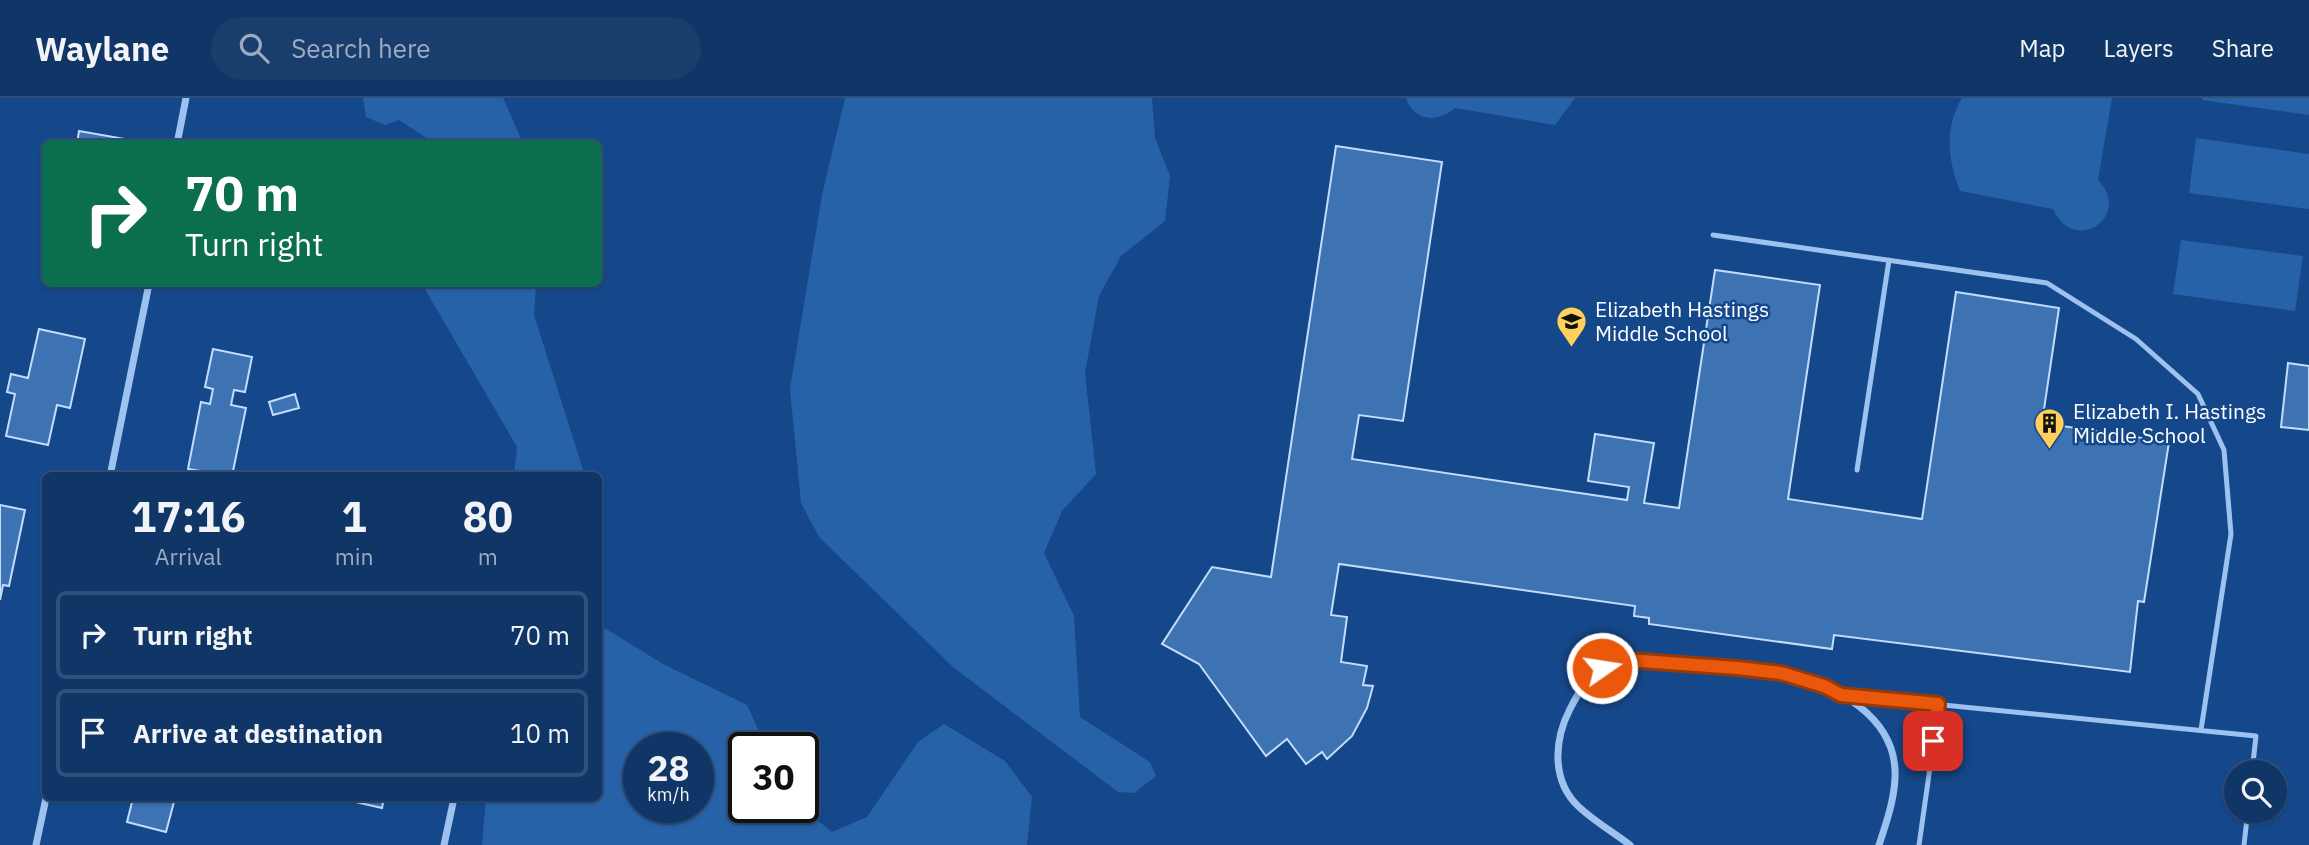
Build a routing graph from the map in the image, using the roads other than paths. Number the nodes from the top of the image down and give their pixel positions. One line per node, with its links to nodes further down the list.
1 (186, 98): 2 (street)
2 (178, 140)
3 (1713, 235): 4 (lane)
4 (1889, 260): 6 (lane); 10 (lane)
5 (148, 287): 7 (street)
6 (1857, 470)
7 (111, 472)
8 (1841, 695): 9 (lane); 17 (street); 18 (street)
9 (1938, 704): 10 (lane); 19 (lane)
10 (2201, 730): 11 (lane)
11 (2253, 760)
12 (45, 801): 15 (street)
13 (453, 801): 16 (street)
14 (2247, 823): 20 (lane)
15 (36, 845)
16 (444, 845)
17 (1630, 845)
18 (1879, 845)
19 (1919, 845)
20 (2244, 845)

